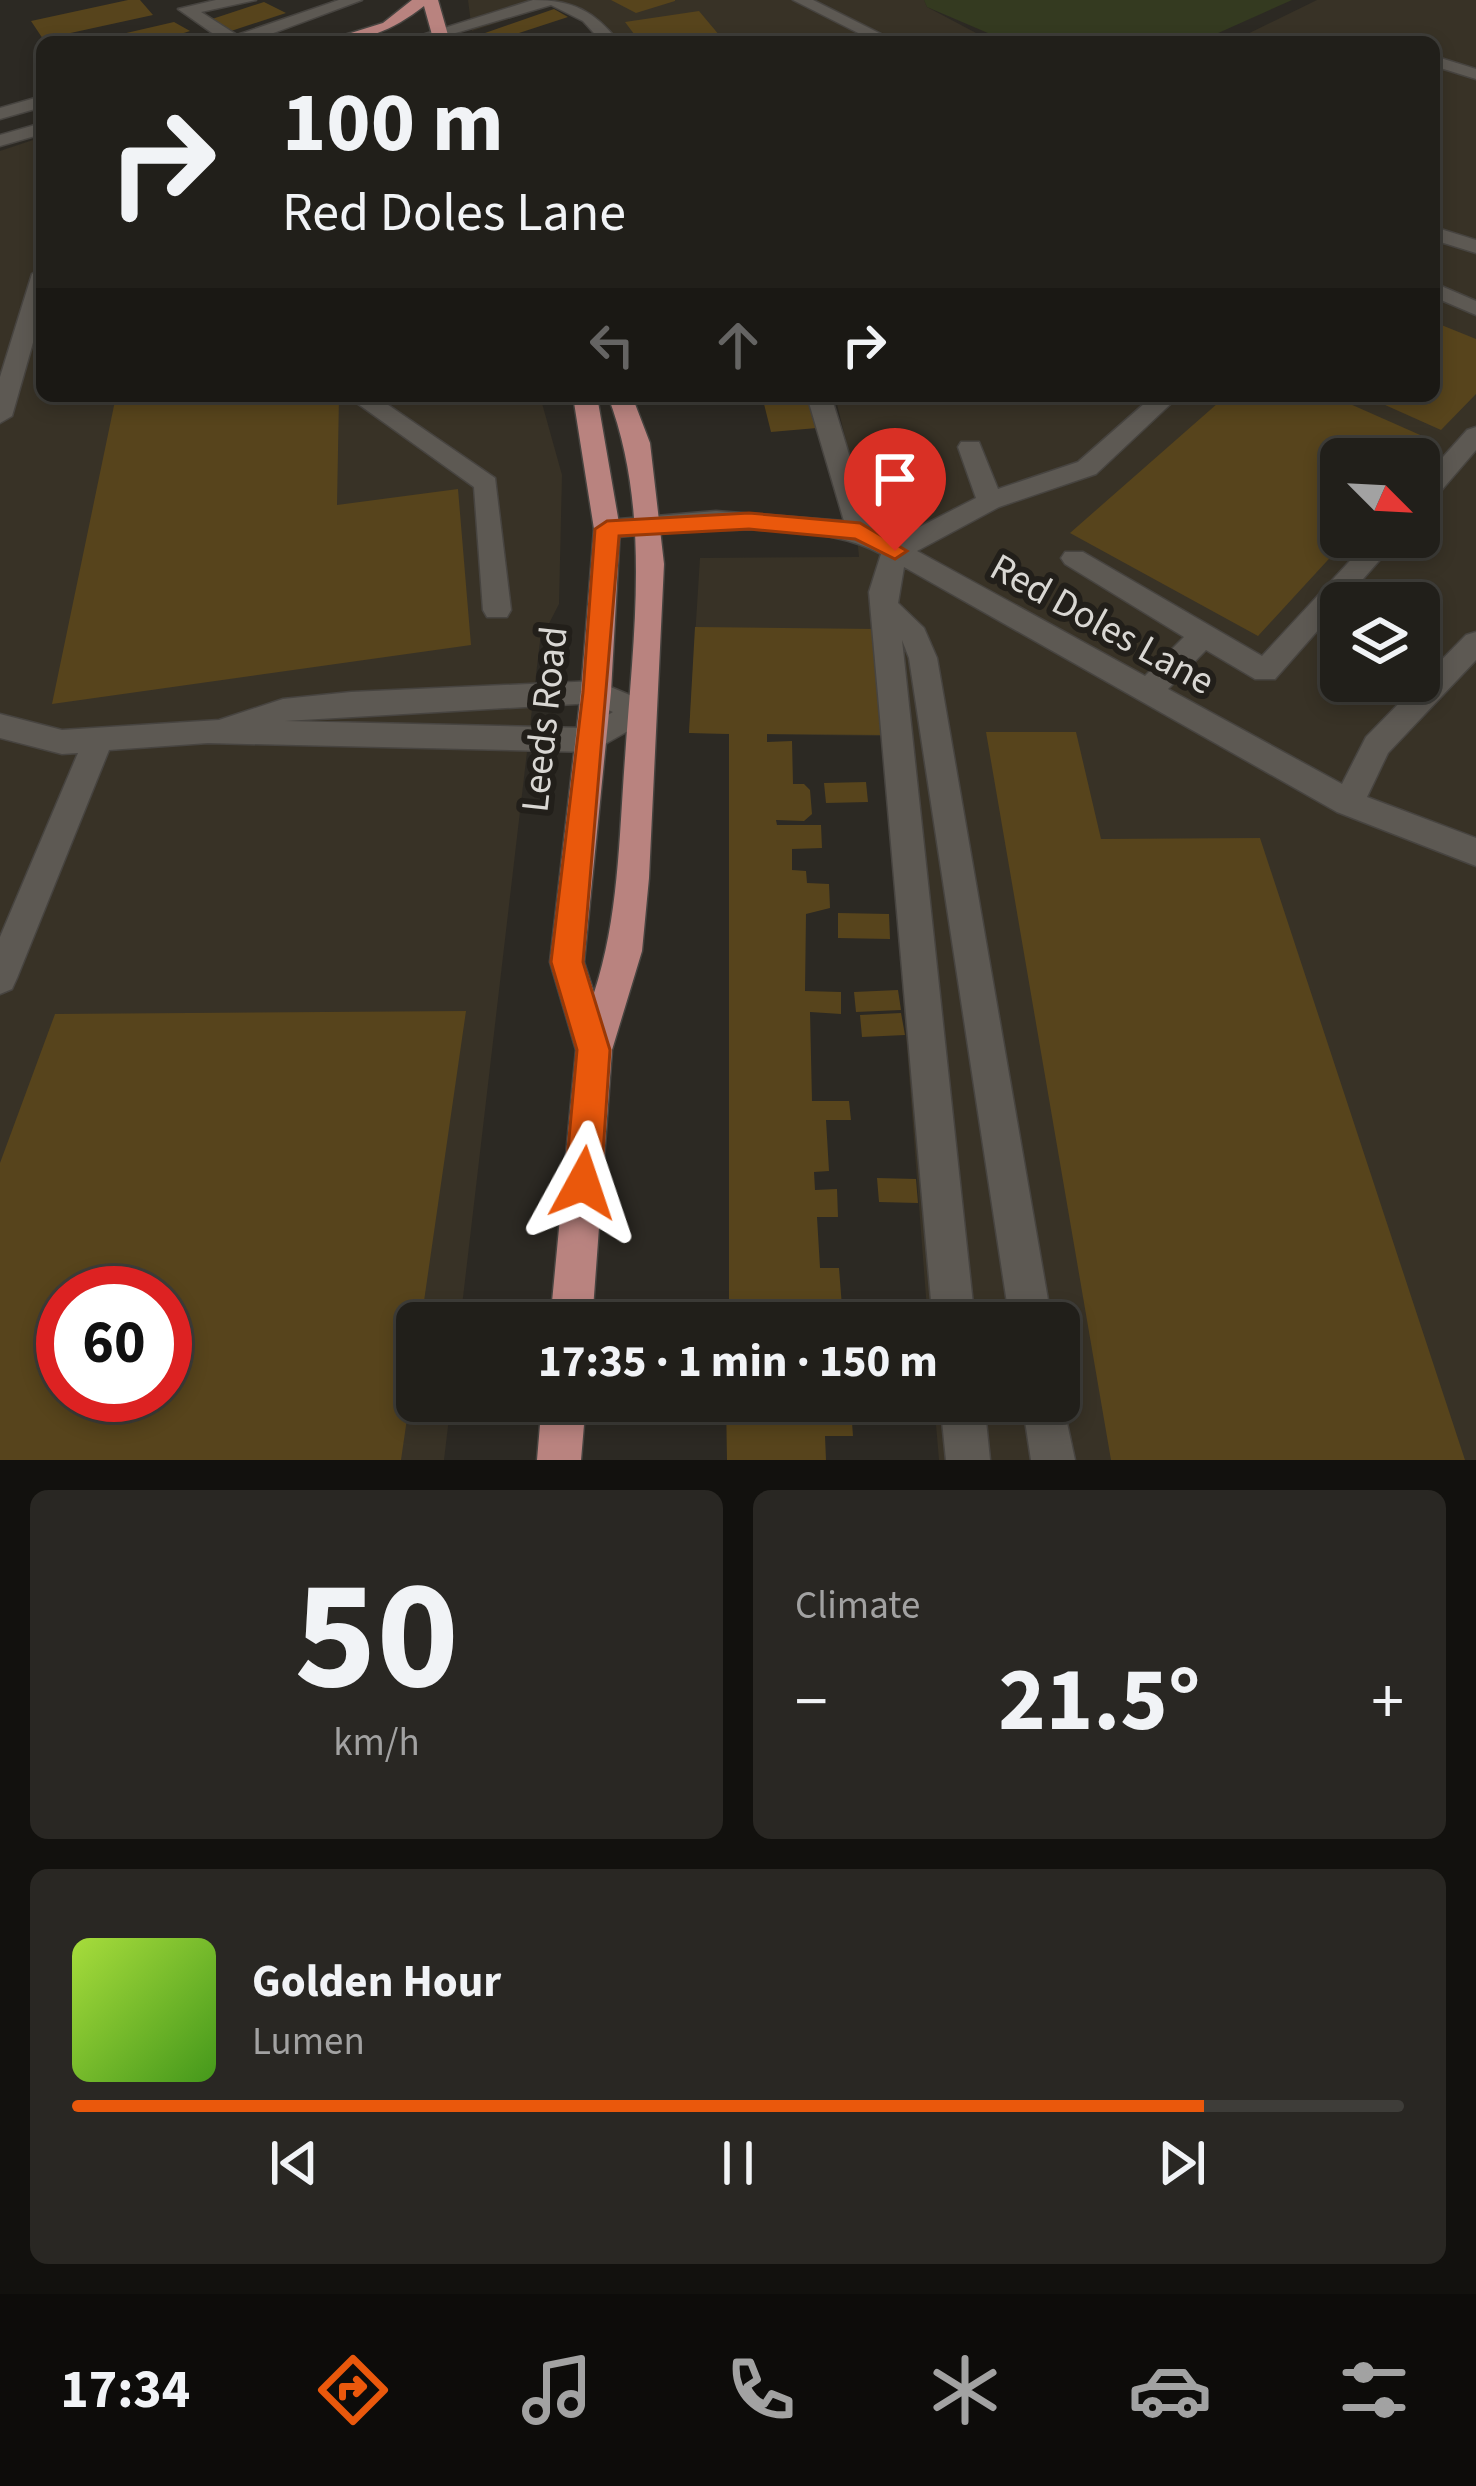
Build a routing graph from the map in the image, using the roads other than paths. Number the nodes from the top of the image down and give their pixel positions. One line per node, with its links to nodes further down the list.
1 (248, 0): 7 (street)
2 (352, 0): 8 (street)
3 (426, 0): 9 (main road); 10 (main road)
4 (552, 0): 6 (street); 12 (street)
5 (801, 0): 13 (street)
6 (504, 6): 11 (street)
7 (225, 36)
8 (248, 36)
9 (352, 36)
10 (440, 36)
11 (442, 36)
12 (606, 36)
13 (876, 36)
14 (1440, 63): 15 (street)
15 (1476, 74)
16 (36, 103): 17 (street)
17 (0, 114)
18 (36, 130): 19 (street)
19 (0, 141)
20 (1440, 235): 21 (street)
21 (1476, 247)
22 (1440, 292): 24 (street)
23 (36, 294): 30 (street)
24 (1476, 309)
25 (368, 402): 42 (street)
26 (586, 402): 36 (main road, Leeds Road)
27 (622, 402): 35 (main road, Leeds Road)
28 (821, 402): 37 (street)
29 (1160, 402): 34 (street)
30 (0, 416)
31 (1476, 435): 33 (street)
32 (970, 447): 34 (street)
33 (1440, 476)
34 (990, 501): 38 (street)
35 (650, 525): 36 (street, Red Doles Lane); 37 (street, Red Doles Lane); 47 (main road, Leeds Road)
36 (607, 529): 45 (main road, Leeds Road)
37 (860, 531): 38 (street, Red Doles Lane)
38 (895, 551): 41 (street); 46 (street, Red Doles Lane)
39 (1074, 558): 43 (street)
40 (1368, 558): 43 (street)
41 (884, 607): 57 (street); 58 (street)
42 (497, 610)
43 (1203, 635): 46 (street)
44 (1476, 643): 52 (street)
45 (596, 692): 47 (street); 49 (street); 50 (main road, Leeds Road)
46 (1147, 692): 52 (street, Red Doles Lane)
47 (639, 711): 50 (street); 55 (main road, Leeds Road)
48 (0, 726): 51 (street)
49 (208, 731): 50 (street); 51 (street)
50 (591, 740): 55 (main road, Leeds Road)
51 (98, 741): 54 (street)
52 (1348, 803): 53 (street, Red Doles Lane)
53 (1476, 852)
54 (0, 978)
55 (594, 1050): 56 (main road, Leeds Road)
56 (573, 1302)
57 (952, 1302)
58 (1028, 1302)
59 (562, 1422): 62 (main road)
60 (964, 1422): 63 (street)
61 (1048, 1422): 64 (street)
62 (559, 1460)
63 (968, 1460)
64 (1054, 1460)

